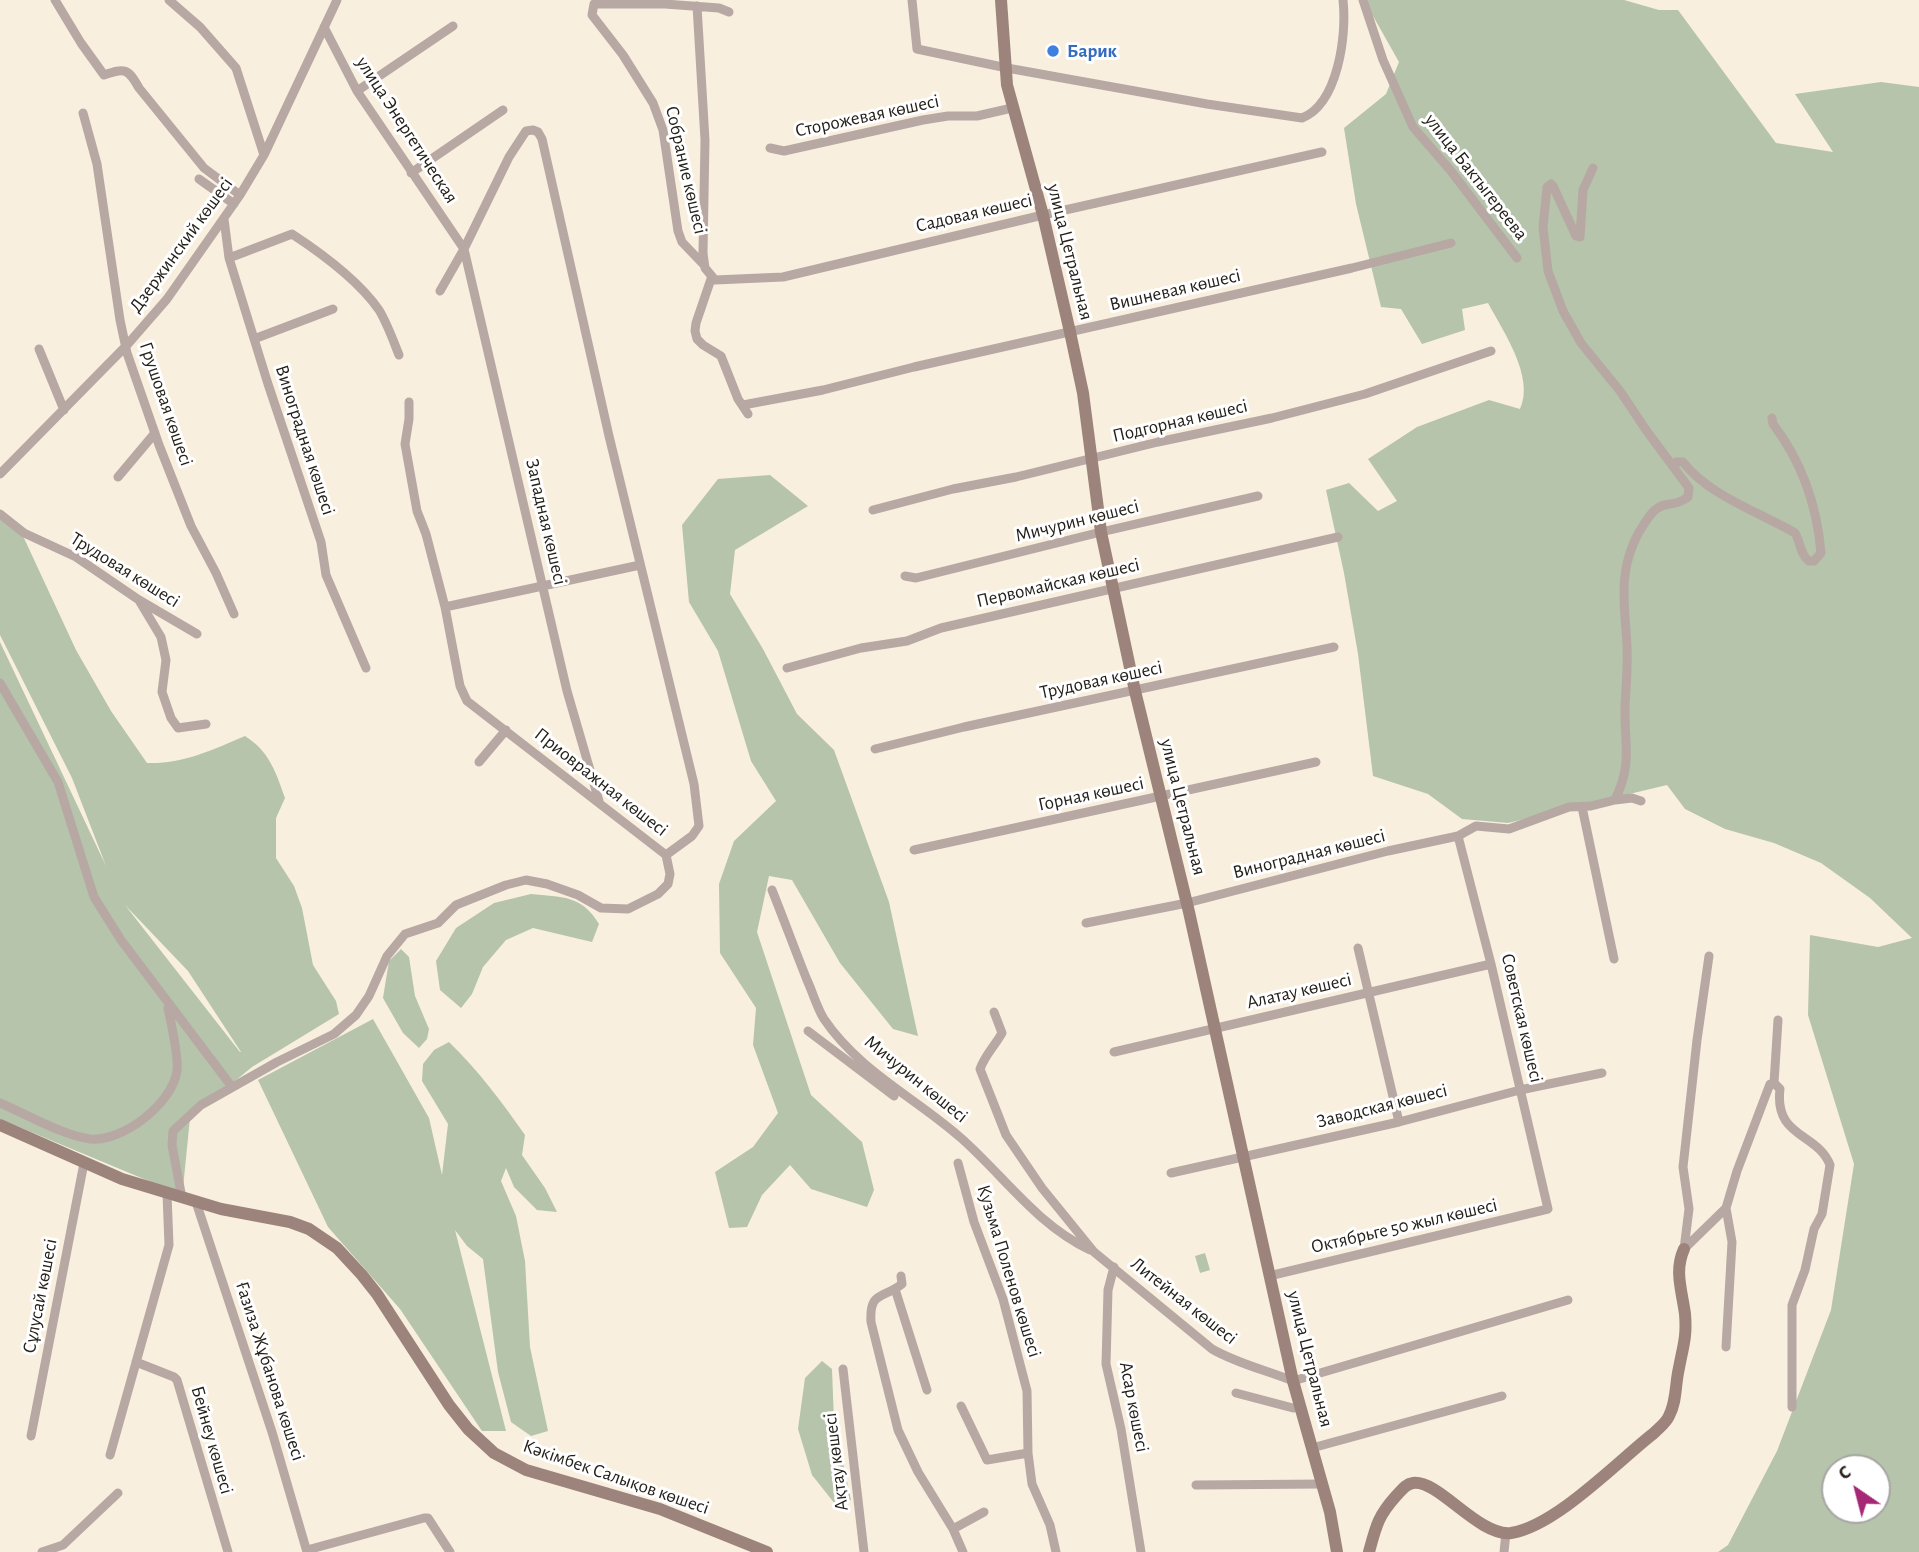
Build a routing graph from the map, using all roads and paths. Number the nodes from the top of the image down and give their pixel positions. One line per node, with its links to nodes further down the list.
1 (55, 0): 24 (street)
2 (169, 0): 20 (street)
3 (722, 0): 10 (street)
4 (912, 0): 13 (street)
5 (1001, 0): 13 (street, улица Цетральная)
6 (1343, 0): 13 (street)
7 (1363, 0): 31 (street, улица Бактыгереева)
8 (334, 1): 12 (street, Дзержинский көшесі)
9 (593, 5): 10 (street); 32 (street, Собрание көшесі)
10 (697, 6): 32 (street)
11 (453, 26): 14 (street)
12 (324, 27): 14 (street, улица Энергетическая); 20 (street, Дзержинский көшесі)
13 (1007, 68): 15 (street, улица Цетральная)
14 (357, 91): 22 (street, улица Энергетическая)
15 (1013, 108): 18 (street, Сторожевая көшесі); 26 (street, улица Цетральная)
16 (503, 110): 22 (street)
17 (83, 113): 38 (street, Грушовая көшесі)
18 (770, 148)
19 (1322, 152): 26 (street, Садовая көшесі)
20 (264, 155): 24 (street, Дзержинский көшесі)
21 (1593, 167): 47 (street)
22 (411, 173): 29 (street, улица Энергетическая)
23 (198, 179): 25 (street)
24 (240, 195): 25 (street, Дзержинский көшесі)
25 (234, 204): 27 (street, Дзержинский көшесі)
26 (1043, 215): 33 (street, Садовая көшесі); 36 (street, улица Цетральная)
27 (224, 219): 30 (street, Виноградная көшесі); 38 (street, Дзержинский көшесі)
28 (1451, 243): 36 (street, Вишневая көшесі)
29 (464, 249): 34 (street); 55 (street); 57 (street, Западная көшесі)
30 (229, 258): 37 (street, Виноградная көшесі); 41 (street)
31 (1517, 258)
32 (704, 265): 33 (street)
33 (713, 280): 36 (street, Вишневая көшесі)
34 (440, 291)
35 (333, 309): 37 (street)
36 (1070, 332): 46 (street, улица Цетральная)
37 (254, 339): 64 (street, Виноградная көшесі)
38 (127, 345): 43 (street, Дзержинский көшесі); 45 (street, Грушовая көшесі)
39 (38, 349): 43 (street)
40 (1491, 351): 46 (street, Подгорная көшесі)
41 (399, 355)
42 (409, 401): 60 (street, Приовражная көшесі)
43 (64, 410): 48 (street, Дзержинский көшесі)
44 (1772, 418): 47 (street)
45 (155, 433): 49 (street); 61 (street, Грушовая көшесі)
46 (1091, 460): 51 (street, Подгорная көшесі); 53 (street, улица Цетральная)
47 (1673, 467): 74 (street)
48 (0, 474)
49 (118, 477)
50 (1258, 496): 53 (street, Мичурин көшесі)
51 (873, 510)
52 (0, 514): 59 (street, Трудовая көшесі)
53 (1101, 531): 56 (street, Мичурин көшесі); 58 (street, улица Цетральная)
54 (1339, 537): 58 (street, Первомайская көшесі)
55 (640, 565): 57 (street); 80 (street)
56 (905, 576)
57 (544, 587): 60 (street); 76 (street, Западная көшесі)
58 (1113, 589): 65 (street, Первомайская көшесі); 67 (street, улица Цетральная)
59 (139, 600): 62 (street, Трудовая көшесі); 68 (street)
60 (445, 607): 69 (street, Приовражная көшесі)
61 (234, 614)
62 (197, 634)
63 (1334, 647): 67 (street, Трудовая көшесі)
64 (366, 668)
65 (788, 668)
66 (0, 683): 89 (street)
67 (1135, 691): 70 (street, Трудовая көшесі); 73 (street, улица Цетральная)
68 (206, 724)
69 (506, 730): 71 (street); 76 (street, Приовражная көшесі)
70 (875, 749)
71 (479, 762)
72 (1316, 762): 73 (street, Горная көшесі)
73 (1161, 797): 79 (street, Горная көшесі); 82 (street, улица Цетральная)
74 (1615, 800): 75 (street, Виноградная көшесі); 77 (street, Виноградная көшесі)
75 (1641, 801)
76 (600, 802): 80 (street, Приовражная көшесі)
77 (1582, 807): 78 (street, Виноградная көшесі); 86 (street)
78 (1458, 836): 82 (street, Виноградная көшесі); 87 (street, Советская көшесі)
79 (914, 850)
80 (666, 855): 97 (street, Приовражная көшесі)
81 (772, 890): 99 (street, Мичурин көшесі)
82 (1187, 903): 83 (street, Виноградная көшесі); 92 (street, улица Цетральная)
83 (1086, 923)
84 (1358, 948): 88 (street)
85 (1709, 956): 112 (street)
86 (1614, 960)
87 (1491, 964): 88 (street, Алатау көшесі); 98 (street, Советская көшесі)
88 (1368, 993): 92 (street, Алатау көшесі); 101 (street)
89 (167, 1002): 97 (street); 100 (street)
90 (994, 1012): 113 (street, Литейная көшесі)
91 (1778, 1020): 96 (street)
92 (1215, 1029): 94 (street, Алатау көшесі); 103 (street, улица Цетральная)
93 (808, 1031): 99 (street)
94 (1114, 1052)
95 (1602, 1073): 98 (street, Заводская көшесі)
96 (1774, 1083): 110 (street); 128 (street)
97 (232, 1087): 108 (street, Приовражная көшесі)
98 (1520, 1090): 101 (street, Заводская көшесі); 111 (street, Советская көшесі)
99 (912, 1102): 113 (street, Мичурин көшесі)
100 (0, 1103)
101 (1399, 1122): 103 (street, Заводская көшесі)
102 (0, 1125): 104 (street, Кәкімбек Салықов көшесі)
103 (1243, 1157): 106 (street, Заводская көшесі); 116 (street, улица Цетральная)
104 (84, 1163): 107 (street, Кәкімбек Салықов көшесі); 129 (street, Сұлусай көшесі)
105 (958, 1163): 131 (street, Кузьма Поленов көшесі)
106 (1171, 1173)
107 (167, 1194): 108 (street, Кәкімбек Салықов көшесі); 120 (street)
108 (182, 1198): 109 (street, Кәкімбек Салықов көшесі)
109 (196, 1202): 140 (street, Ғазиза Жұбанова көшесі); 141 (street, Кәкімбек Салықов көшесі)
110 (1726, 1208): 112 (street); 119 (street)
111 (1548, 1209): 116 (street, Октябрьге 50 жыл көшесі)
112 (1684, 1249): 138 (street)
113 (1094, 1252): 114 (street, Литейная көшесі)
114 (1114, 1267): 122 (street, Литейная көшесі); 148 (street, Асар көшесі)
115 (901, 1276): 117 (street)
116 (1269, 1276): 122 (street, улица Цетральная)
117 (895, 1289): 123 (street); 137 (street)
118 (1569, 1300): 122 (street)
119 (1726, 1347)
120 (136, 1362): 132 (street); 143 (street, Бейнеу көшесі)
121 (843, 1368): 145 (street, Ақтау көшесі)
122 (1293, 1381): 127 (street, улица Цетральная)
123 (927, 1390)
124 (1236, 1392): 127 (street)
125 (1502, 1396): 130 (street)
126 (961, 1406): 131 (street)
127 (1301, 1407): 130 (street, улица Цетральная)
128 (1792, 1407)
129 (31, 1436)
130 (1312, 1448): 133 (street, улица Цетральная)
131 (1028, 1453): 147 (street, Кузьма Поленов көшесі)
132 (110, 1455)
133 (1322, 1483): 134 (street); 149 (street, улица Цетральная)
134 (1196, 1485)
135 (118, 1493): 139 (street)
136 (984, 1512): 137 (street)
137 (953, 1529): 146 (street)
138 (1506, 1533): 150 (street); 151 (street)
139 (66, 1549): 142 (street)
140 (307, 1551): 144 (street, Ғазиза Жұбанова көшесі)
141 (759, 1551)
142 (42, 1552)
143 (228, 1552)
144 (450, 1552)
145 (864, 1552)
146 (963, 1552)
147 (1056, 1552)
148 (1141, 1552)
149 (1337, 1552)
150 (1369, 1552)
151 (1504, 1552)

